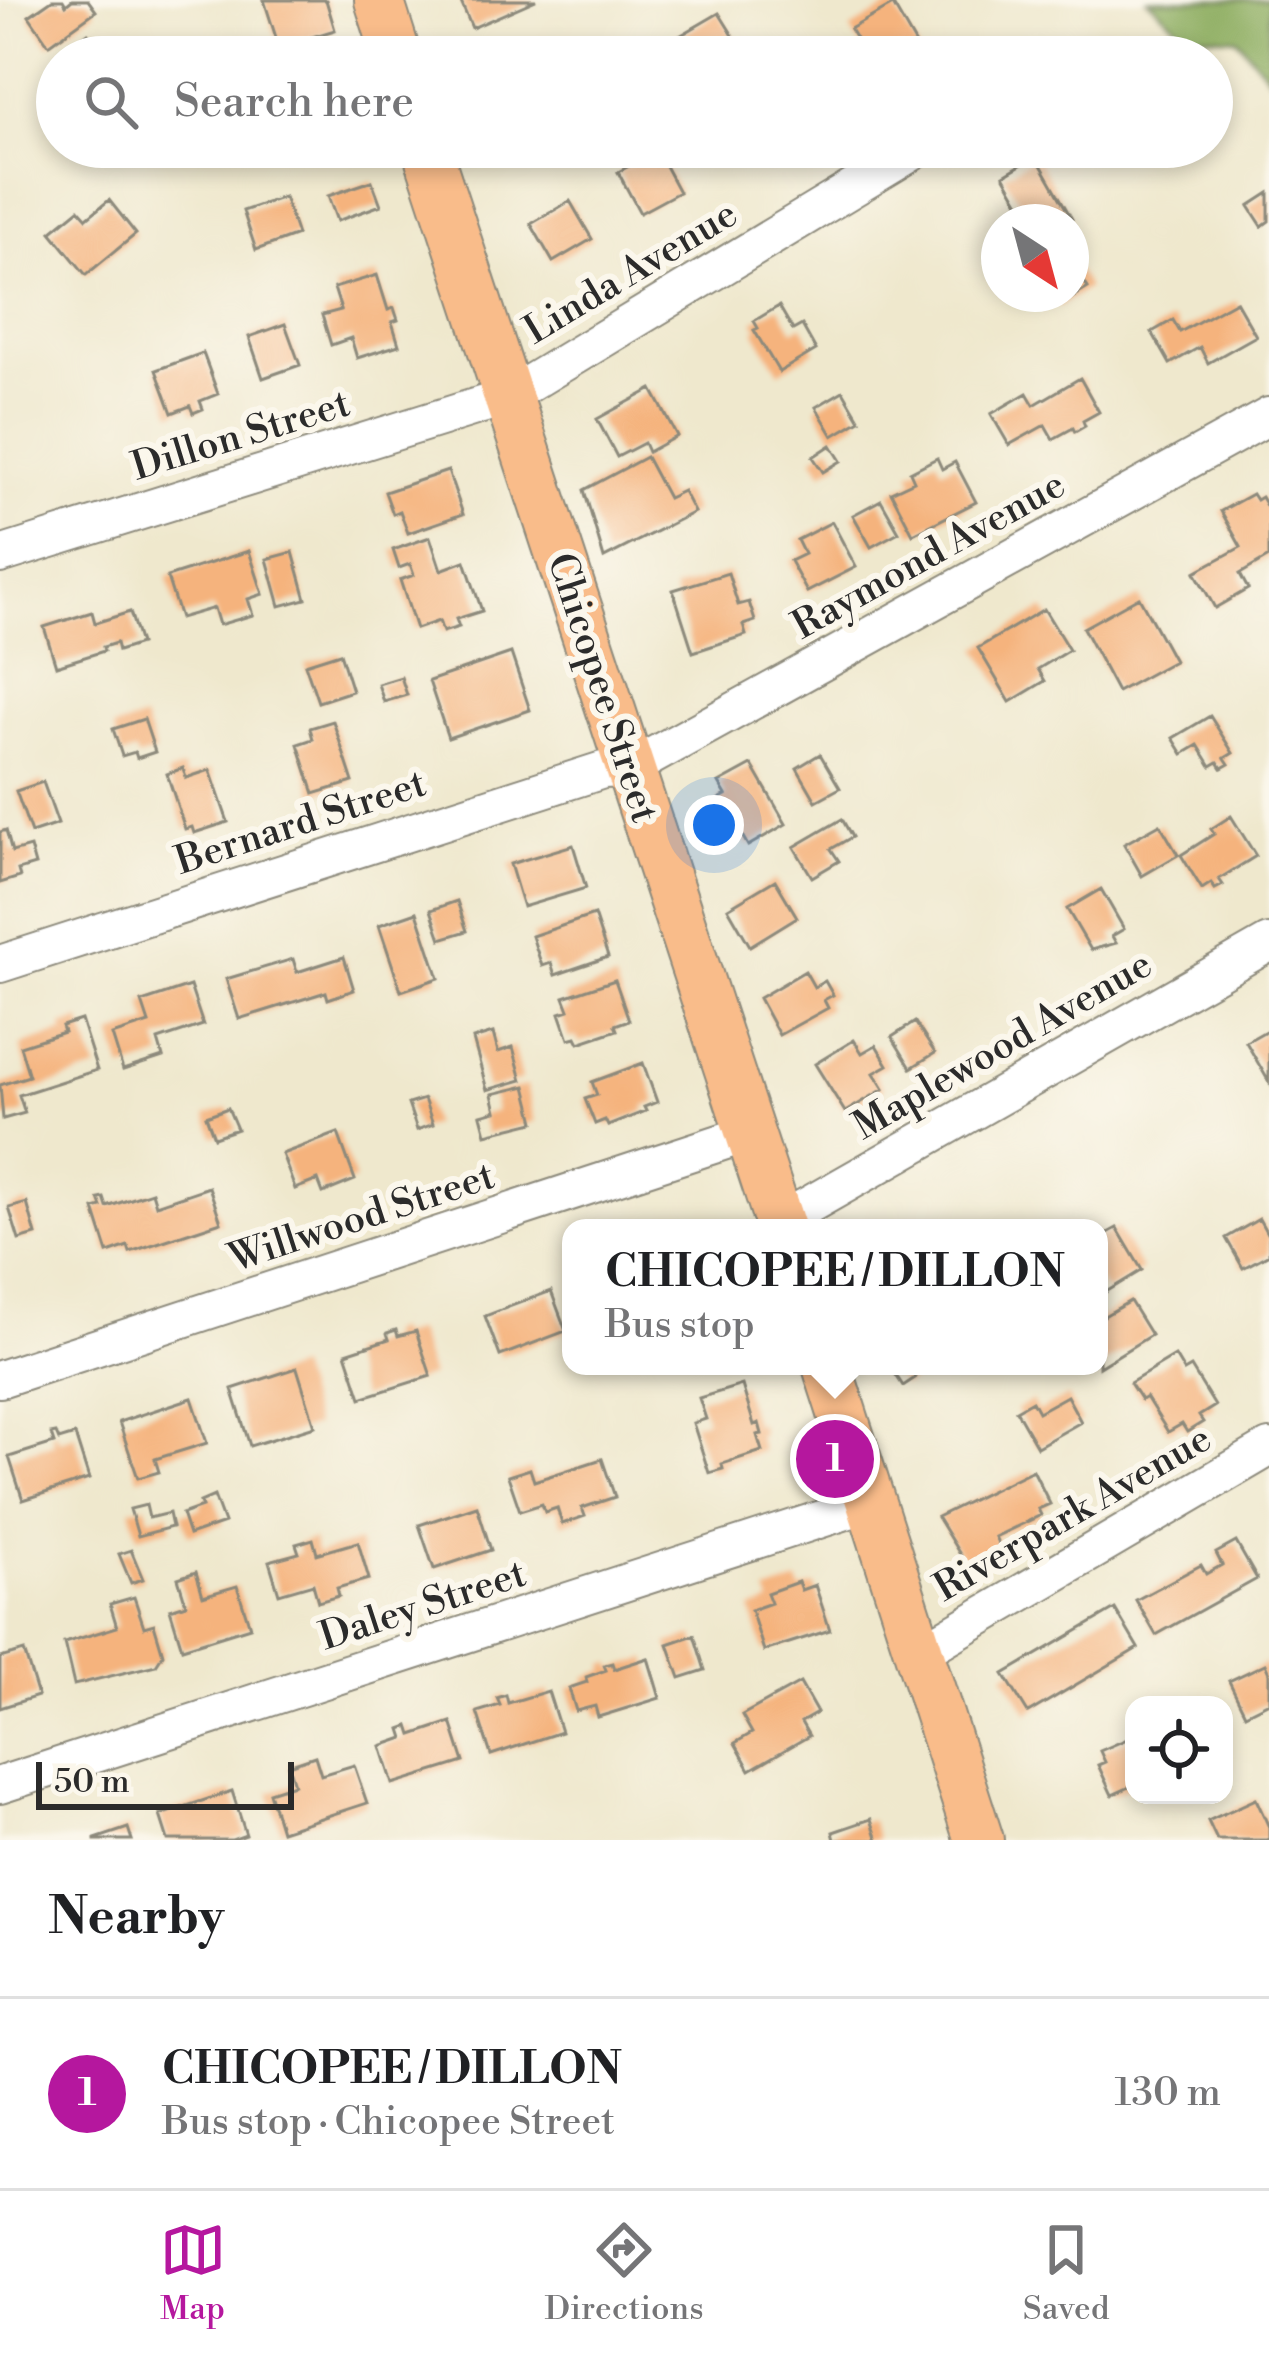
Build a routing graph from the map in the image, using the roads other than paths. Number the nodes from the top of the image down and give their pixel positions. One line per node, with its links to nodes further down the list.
1 (379, 0): 2 (main road)
2 (390, 36)
3 (433, 168): 5 (main road, Chicopee Street)
4 (886, 168): 5 (street, Linda Avenue)
5 (507, 397): 7 (street, Dillon Street); 8 (main road, Chicopee Street)
6 (1269, 416): 8 (street, Raymond Avenue)
7 (0, 555)
8 (629, 769): 10 (street, Bernard Street); 11 (main road, Chicopee Street)
9 (1269, 943): 13 (street, Maplewood Avenue)
10 (0, 964)
11 (750, 1133): 12 (main road, Chicopee Street); 15 (street, Willwood Street)
12 (778, 1219)
13 (790, 1219)
14 (830, 1375): 17 (main road)
15 (0, 1379)
16 (1269, 1448): 18 (street, Riverpark Avenue)
17 (871, 1503): 18 (main road); 19 (street, Daley Street)
18 (919, 1653): 20 (main road)
19 (0, 1785)
20 (979, 1840)

